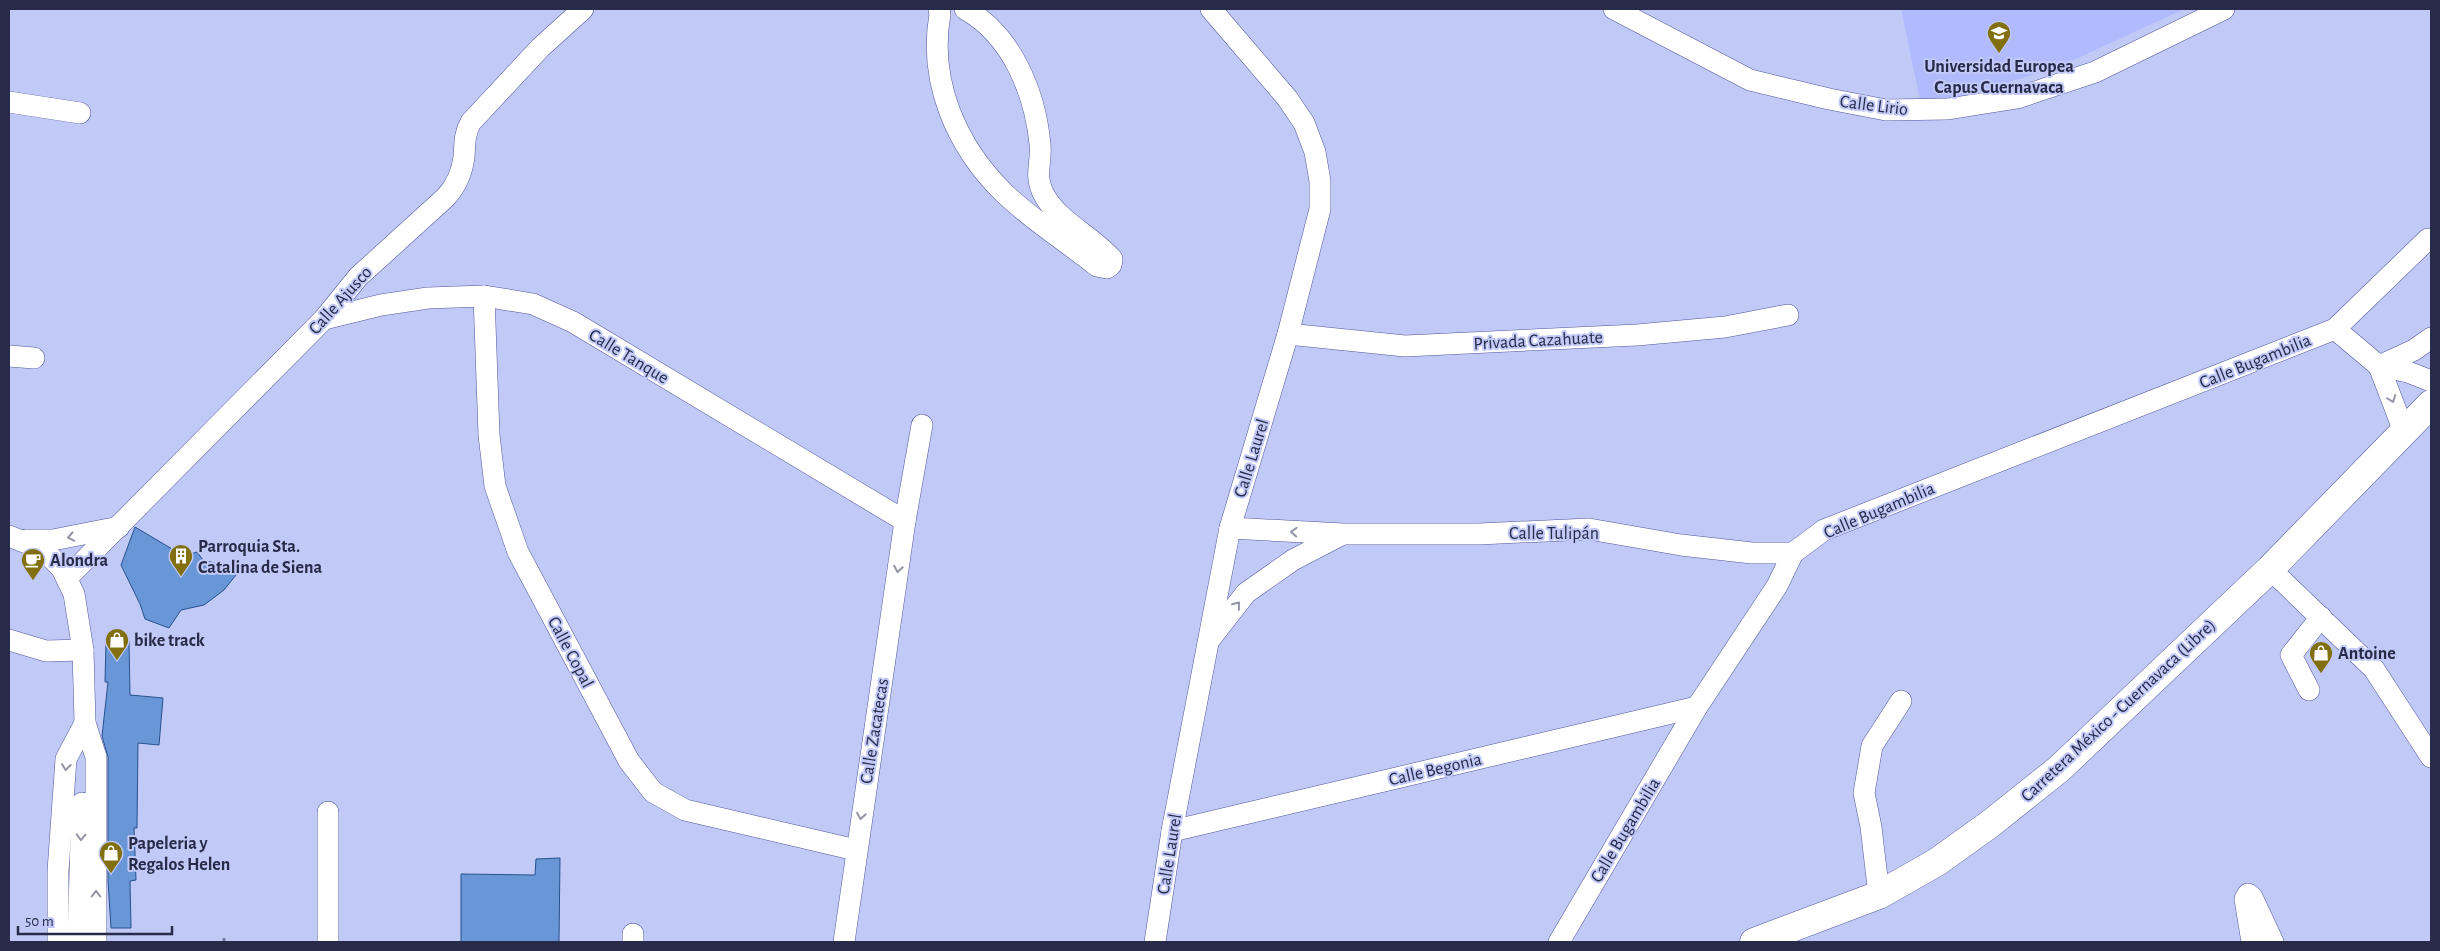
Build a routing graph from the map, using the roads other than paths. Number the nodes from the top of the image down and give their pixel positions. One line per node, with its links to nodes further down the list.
1 (583, 9): 14 (street, Calle Ajusco)
2 (965, 9): 9 (street)
3 (1211, 9): 16 (street, Calle Laurel)
4 (1614, 9): 5 (street, Calle Lirio)
5 (2224, 9)
6 (941, 11): 10 (street)
7 (9, 102): 8 (street)
8 (80, 113)
9 (1037, 176): 10 (street); 10 (street)
10 (1004, 193)
11 (2428, 240): 15 (street)
12 (484, 296): 14 (street, Calle Tanque); 25 (street, Calle Tanque); 44 (street, Calle Copal)
13 (1788, 315): 16 (street, Privada Cazahuate)
14 (324, 319): 26 (street, Calle Ajusco)
15 (2335, 329): 20 (street); 30 (street, Calle Bugambilia)
16 (1288, 334): 27 (street, Calle Laurel)
17 (2431, 338): 20 (street)
18 (9, 356): 19 (street)
19 (34, 358)
20 (2379, 366): 21 (street); 24 (street, one-way to 24)
21 (2431, 381)
22 (2431, 404): 24 (main road, Carretera México - Cuernavaca (Libre))
23 (922, 425): 25 (street, Calle Zacatecas)
24 (2407, 431): 31 (main road, Carretera México - Cuernavaca (Libre))
25 (906, 521): 44 (street, Calle Zacatecas, one-way to 44)
26 (119, 527): 29 (street, one-way to 29); 32 (street, Calle Ajusco)
27 (1230, 528): 28 (street, Calle Tulipán, one-way to 27); 35 (street, Calle Laurel)
28 (1343, 534): 30 (street, Calle Tulipán); 35 (street, Calle Tulipán, one-way to 28)
29 (15, 538): 32 (street)
30 (1793, 553): 39 (street, Calle Bugambilia)
31 (2270, 568): 33 (street); 45 (main road, Carretera México - Cuernavaca (Libre))
32 (67, 578): 36 (street)
33 (2321, 617): 37 (street); 41 (street)
34 (9, 640): 36 (street)
35 (1206, 643): 43 (street, Calle Laurel)
36 (83, 650): 40 (street)
37 (2309, 690)
38 (1901, 701): 45 (street)
39 (1698, 707): 43 (street, Calle Begonia); 53 (street, Calle Bugambilia)
40 (85, 723): 47 (street, one-way to 47); 48 (street, one-way to 48); 49 (street, one-way to 40)
41 (2431, 757)
42 (328, 812): 50 (street)
43 (1172, 831): 52 (street, Calle Laurel)
44 (856, 850): 51 (street, Calle Zacatecas)
45 (1879, 895): 46 (main road, Carretera México - Cuernavaca (Libre))
46 (1767, 940)
47 (58, 942)
48 (78, 942)
49 (96, 942)
50 (328, 942)
51 (844, 942)
52 (1155, 942)
53 (1559, 942)
54 (2252, 942): 55 (street)
55 (2273, 942)

